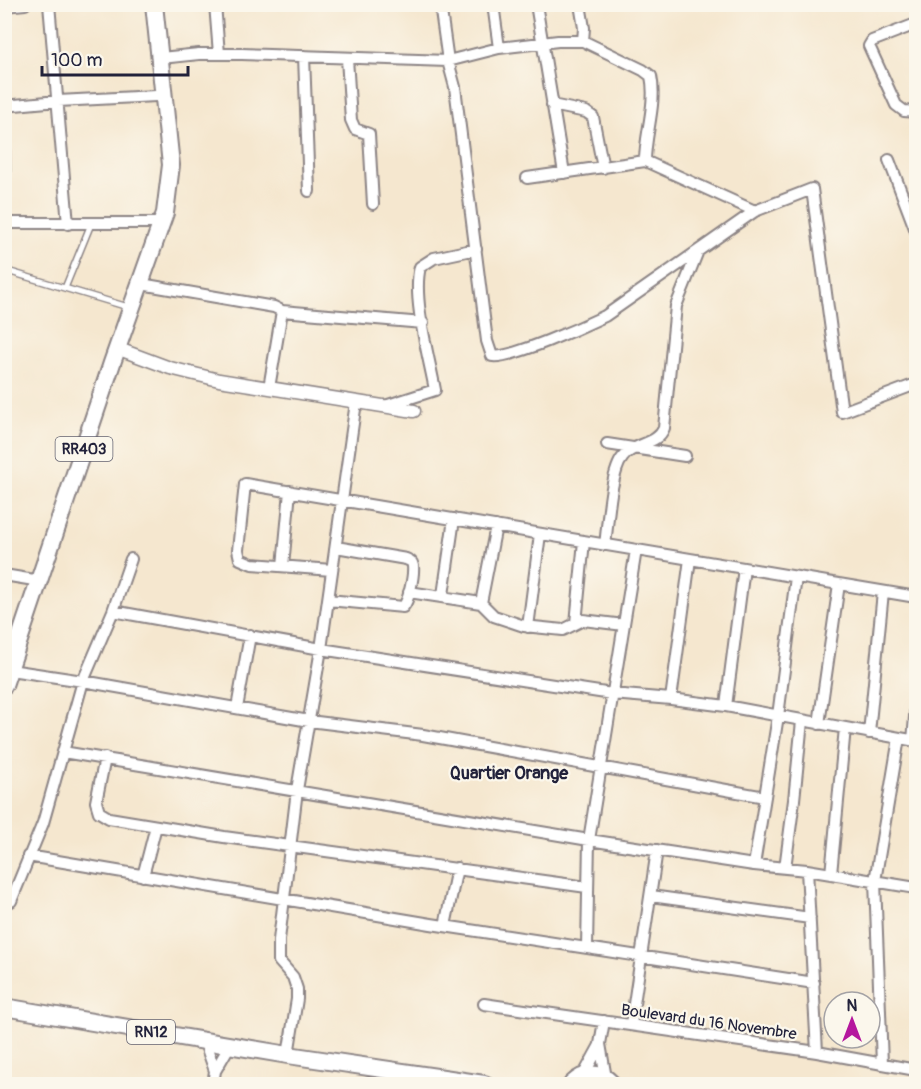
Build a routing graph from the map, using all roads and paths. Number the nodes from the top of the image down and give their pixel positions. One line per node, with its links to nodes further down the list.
1 (25, 4): 10 (street)
2 (48, 4): 21 (street)
3 (146, 4): 20 (main road, RR403)
4 (154, 4): 17 (main road, RR403)
5 (215, 4): 15 (street)
6 (440, 4): 19 (street)
7 (493, 4): 14 (street)
8 (536, 4): 13 (street)
9 (580, 4): 12 (street)
10 (4, 6)
11 (916, 24): 24 (street)
12 (583, 41): 13 (street); 28 (street)
13 (542, 43): 14 (street); 22 (street)
14 (499, 48): 19 (street)
15 (219, 54): 16 (street); 17 (street)
16 (304, 56): 18 (street); 32 (street)
17 (161, 58): 35 (main road, RR403)
18 (347, 58): 19 (street); 33 (street)
19 (447, 61): 40 (street)
20 (156, 96): 21 (street); 35 (main road, RR403)
21 (58, 101): 23 (street); 37 (street)
22 (552, 105): 29 (street); 30 (street)
23 (4, 106)
24 (916, 112)
25 (4, 138): 26 (street)
26 (5, 151): 36 (street)
27 (889, 160): 39 (street)
28 (645, 161): 29 (street); 34 (street)
29 (603, 168): 30 (street)
30 (564, 174): 31 (street)
31 (527, 178)
32 (309, 191)
33 (373, 204)
34 (755, 211): 41 (street); 49 (street)
35 (163, 218): 38 (street); 43 (main road, RR403)
36 (5, 223): 37 (street)
37 (68, 224): 38 (street)
38 (92, 224): 44 (lane)
39 (916, 231)
40 (476, 249): 41 (street); 47 (street)
41 (698, 251): 55 (street)
42 (4, 270): 44 (lane)
43 (141, 284): 45 (main road, RR403); 46 (street)
44 (65, 288): 45 (lane)
45 (132, 308): 48 (main road, RR403)
46 (282, 311): 47 (street); 50 (street)
47 (423, 323): 52 (street)
48 (119, 349): 50 (street); 73 (main road, RR403)
49 (916, 384)
50 (269, 388): 51 (street)
51 (356, 402): 52 (street); 58 (street)
52 (385, 406): 53 (street)
53 (414, 411)
54 (608, 444): 55 (street)
55 (635, 448): 56 (street); 63 (street)
56 (685, 456)
57 (290, 491): 58 (street); 68 (street); 68 (street)
58 (342, 500): 59 (street); 64 (street)
59 (454, 519): 60 (street); 77 (street)
60 (496, 526): 61 (street); 80 (street)
61 (540, 534): 62 (street); 84 (street)
62 (584, 541): 63 (street); 82 (street)
63 (605, 545): 65 (street)
64 (336, 547): 70 (street); 75 (street)
65 (636, 550): 67 (street); 83 (street)
66 (131, 559): 81 (street)
67 (690, 559): 69 (street); 91 (street)
68 (283, 566): 70 (street)
69 (744, 568): 72 (street); 93 (street)
70 (332, 570): 79 (street)
71 (4, 575): 73 (street)
72 (796, 577): 74 (street); 95 (street)
73 (40, 582): 86 (main road, RR403)
74 (839, 584): 76 (street); 98 (street)
75 (410, 591): 77 (street); 79 (street)
76 (883, 592): 78 (street); 100 (street)
77 (443, 595): 80 (street)
78 (916, 597)
79 (328, 600): 87 (street)
80 (481, 603): 84 (street)
81 (113, 611): 85 (street); 89 (street)
82 (576, 623): 83 (street); 84 (street)
83 (624, 625): 90 (street)
84 (528, 627)
85 (250, 635): 87 (street); 94 (street)
86 (11, 645): 88 (main road, RR403)
87 (321, 649): 90 (street); 96 (street)
88 (7, 678): 89 (street)
89 (83, 681): 94 (street); 103 (street)
90 (612, 694): 91 (street); 105 (street)
91 (670, 699): 93 (street)
92 (916, 704): 102 (street)
93 (726, 706): 95 (street)
94 (237, 708): 96 (street)
95 (778, 716): 97 (street); 107 (street)
96 (309, 721): 105 (street); 106 (street)
97 (802, 721): 98 (street); 114 (street)
98 (819, 724): 99 (street)
99 (845, 728): 100 (street); 117 (street)
100 (869, 733): 101 (street)
101 (899, 738): 102 (street); 119 (street)
102 (915, 741)
103 (63, 752): 104 (street); 112 (street)
104 (105, 758): 106 (street); 108 (street)
105 (601, 768): 107 (street); 109 (street)
106 (297, 790): 109 (street); 110 (street)
107 (765, 797): 113 (street)
108 (156, 826): 110 (street); 118 (street)
109 (590, 840): 111 (street); 120 (street)
110 (289, 846): 115 (street); 123 (street)
111 (657, 850): 113 (street); 122 (street)
112 (28, 856): 118 (street); 124 (street)
113 (754, 865): 114 (street)
114 (785, 867): 116 (street)
115 (457, 868): 120 (street); 126 (street)
116 (807, 870): 117 (street); 125 (street)
117 (831, 874): 119 (street)
118 (143, 876): 123 (street)
119 (875, 881): 121 (street); 139 (street)
120 (587, 887): 127 (street)
121 (916, 888)
122 (651, 896): 125 (street); 128 (street)
123 (283, 899): 126 (street); 138 (street)
124 (10, 901)
125 (810, 918): 129 (street)
126 (445, 926): 127 (street)
127 (587, 947): 128 (street)
128 (642, 956): 129 (street); 133 (street)
129 (814, 983): 137 (street)
130 (484, 1004): 132 (street, Boulevard du 16 Novembre)
131 (8, 1008): 134 (main road, RN12)
132 (603, 1021): 133 (street, Boulevard du 16 Novembre); 135 (street, Boulevard du 16 Novembre)
133 (631, 1024): 137 (street, Boulevard du 16 Novembre)
134 (204, 1040): 136 (main road, RN12); 141 (street)
135 (600, 1044): 142 (street, Boulevard du 16 Novembre); 143 (street, Boulevard du 16 Novembre)
136 (230, 1045): 138 (main road, RN12); 141 (street)
137 (817, 1052): 139 (street, Boulevard du 16 Novembre)
138 (288, 1055): 145 (main road, RN12)
139 (882, 1064): 140 (street, Boulevard du 16 Novembre)
140 (916, 1070)
141 (215, 1071): 144 (street)
142 (575, 1082): 143 (main road)
143 (609, 1082)
144 (213, 1084)
145 (484, 1084)

